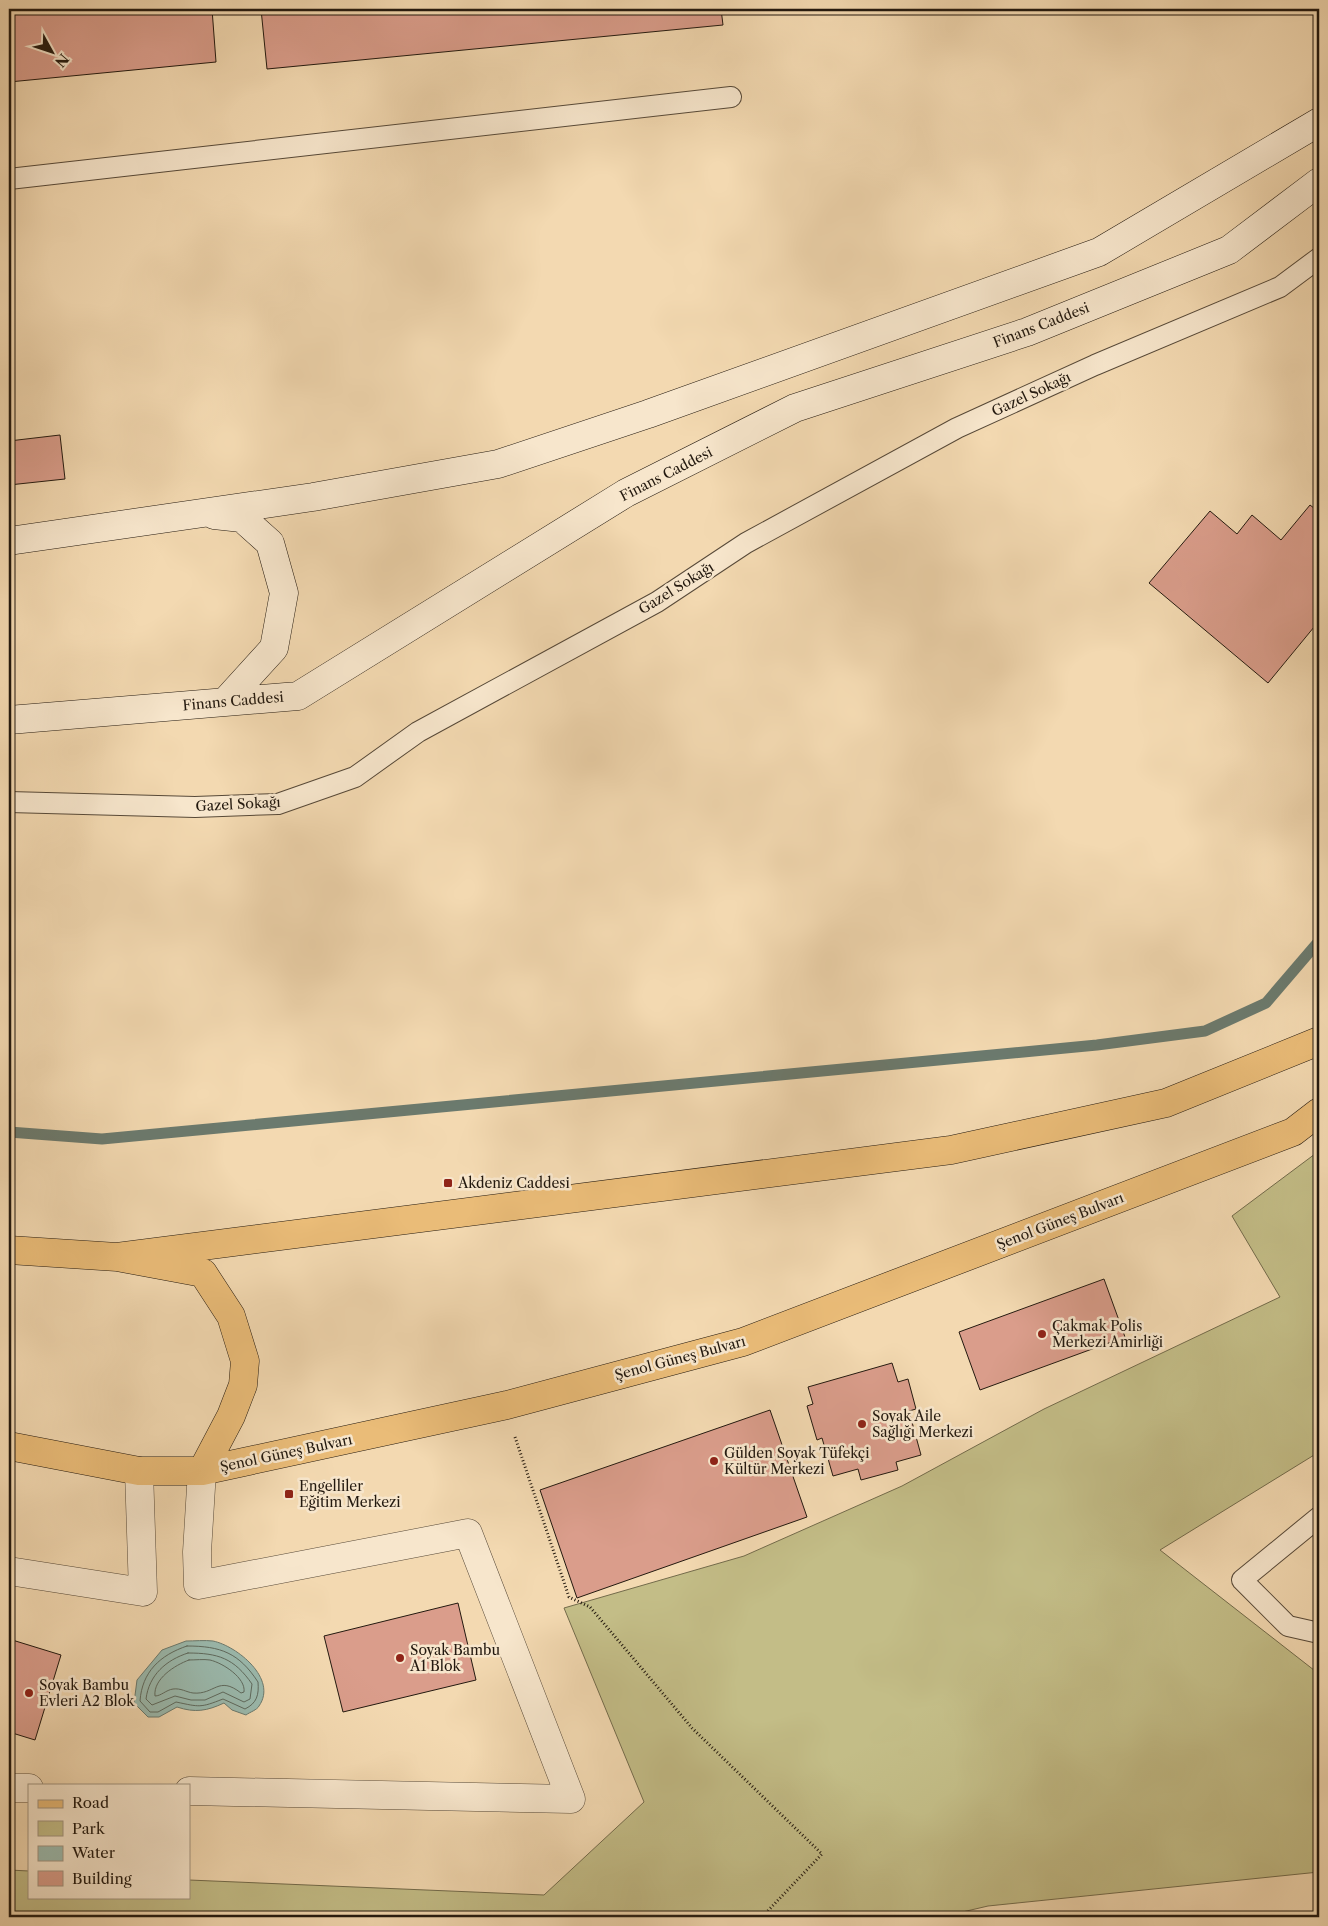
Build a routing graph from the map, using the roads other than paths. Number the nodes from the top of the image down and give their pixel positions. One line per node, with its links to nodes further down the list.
1 (731, 97): 3 (lane)
2 (1319, 122): 6 (street)
3 (9, 179)
4 (1319, 182): 8 (street, Finans Caddesi)
5 (1319, 258): 10 (lane, Gazel Sokağı)
6 (201, 513): 7 (street); 8 (street)
7 (9, 541)
8 (225, 702): 9 (street, Finans Caddesi)
9 (9, 720)
10 (9, 802)
11 (1319, 1041): 14 (main road)
12 (1319, 1112): 17 (main road, Şenol Güneş Bulvarı)
13 (9, 1250): 14 (main road)
14 (117, 1257): 17 (main road)
15 (9, 1446): 16 (main road, Şenol Güneş Bulvarı)
16 (139, 1471): 17 (main road, Şenol Güneş Bulvarı); 19 (street)
17 (202, 1471): 23 (street)
18 (1319, 1517): 20 (lane)
19 (9, 1571)
20 (1319, 1633)
21 (9, 1788): 22 (street)
22 (28, 1788)
23 (190, 1791)

